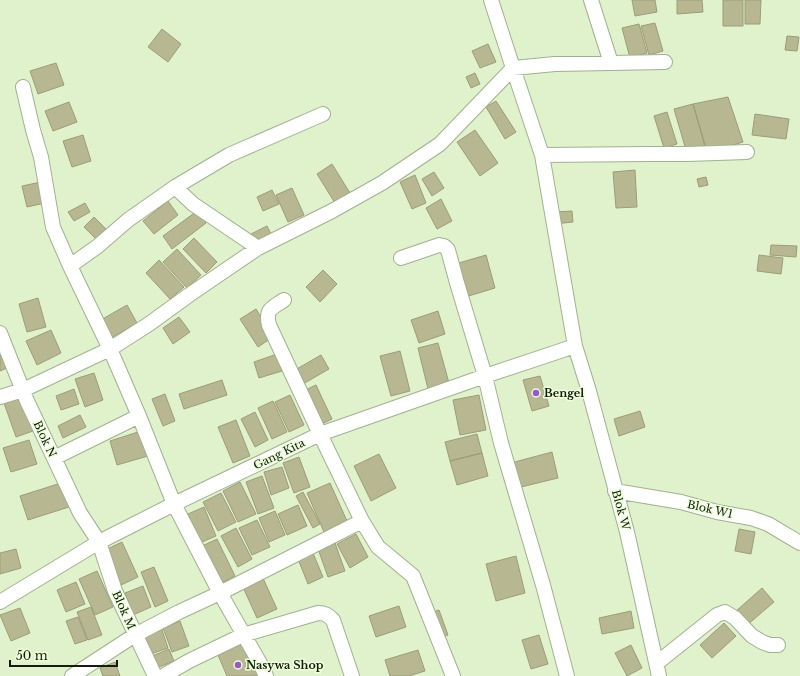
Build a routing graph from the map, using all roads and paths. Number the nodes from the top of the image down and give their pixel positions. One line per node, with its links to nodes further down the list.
1 (491, 0): 5 (street, Blok W)
2 (591, 0): 4 (street)
3 (665, 62): 4 (street)
4 (611, 63): 5 (street)
5 (513, 68): 9 (street, Blok W); 11 (street)
6 (23, 87): 13 (street)
7 (323, 114): 10 (street)
8 (747, 152): 9 (street)
9 (542, 155): 16 (street, Blok W)
10 (175, 187): 11 (street); 13 (street)
11 (258, 248): 17 (street)
12 (401, 258): 18 (street)
13 (70, 266): 17 (street)
14 (284, 300): 22 (street)
15 (0, 333): 19 (street, Blok N)
16 (575, 346): 18 (street, Gang Kita); 24 (street, Blok W)
17 (110, 349): 19 (street); 21 (street)
18 (485, 376): 22 (street, Gang Kita); 41 (street)
19 (23, 390): 20 (street); 23 (street, Blok N)
20 (0, 397)
21 (139, 416): 23 (street); 25 (street)
22 (320, 434): 25 (street, Gang Kita); 26 (street)
23 (54, 458): 27 (street, Blok N)
24 (615, 491): 28 (street, Blok W1); 34 (street, Blok W)
25 (174, 504): 27 (street, Gang Kita); 29 (street)
26 (362, 521): 29 (street); 40 (street)
27 (99, 542): 30 (street, Gang Kita); 31 (street, Blok M)
28 (800, 543)
29 (220, 593): 31 (street); 32 (street)
30 (0, 602)
31 (135, 635): 35 (street); 36 (street, Blok M)
32 (243, 635): 37 (street); 38 (street); 39 (street)
33 (778, 645): 34 (street)
34 (658, 669)
35 (72, 676)
36 (155, 676)
37 (164, 676)
38 (266, 676)
39 (352, 676)
40 (453, 676)
41 (567, 676)

